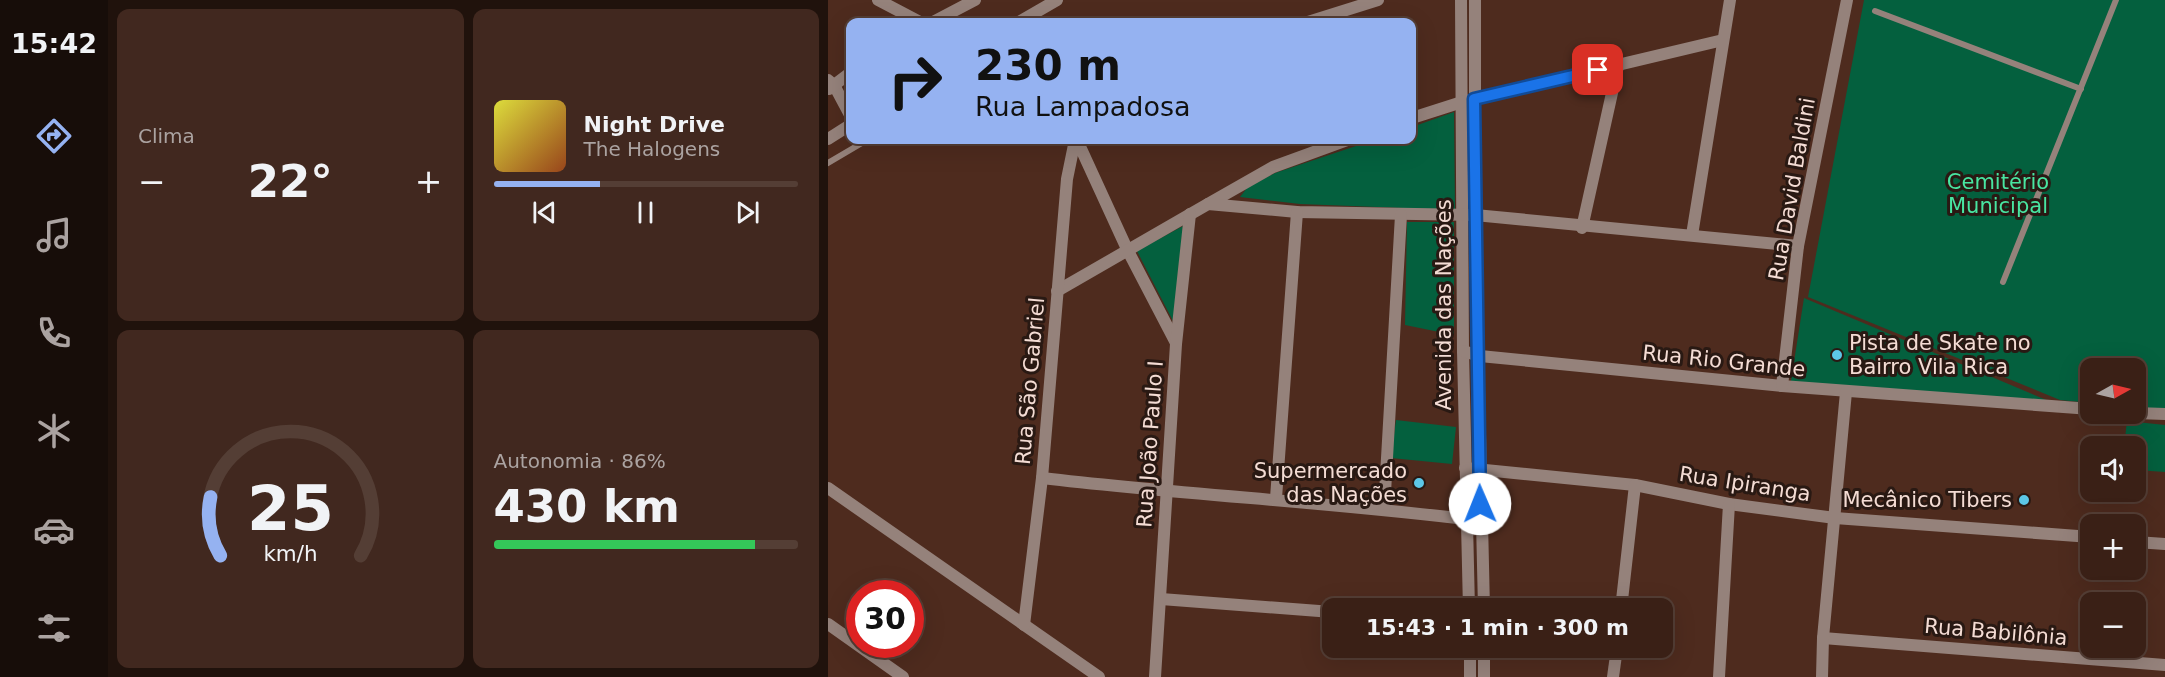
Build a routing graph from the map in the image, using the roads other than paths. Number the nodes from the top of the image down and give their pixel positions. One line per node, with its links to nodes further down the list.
1 (878, 0): 11 (street)
2 (975, 0): 12 (street)
3 (1057, 0): 13 (street)
4 (1378, 0): 14 (street)
5 (1461, 0): 20 (street, Avenida das Nações)
6 (1475, 0): 20 (street, Avenida das Nações)
7 (1730, 0): 15 (street)
8 (1847, 0): 37 (street, Rua David Baldini)
9 (2115, 0): 19 (lane)
10 (1875, 11): 19 (lane)
11 (912, 18)
12 (941, 18)
13 (1026, 18)
14 (1321, 18)
15 (1723, 40): 16 (street); 36 (street)
16 (1618, 66): 20 (street); 35 (street)
17 (846, 75): 18 (street)
18 (830, 85): 21 (street)
19 (2080, 89): 39 (lane)
20 (1468, 100): 22 (street); 34 (street, Avenida das Nações)
21 (846, 109)
22 (1416, 117)
23 (846, 128): 24 (street)
24 (828, 139)
25 (860, 144): 29 (lane)
26 (1075, 144): 40 (street, Rua São Gabriel)
27 (1078, 144): 38 (street)
28 (1336, 144): 30 (street)
29 (828, 163)
30 (1208, 204): 31 (street); 32 (street)
31 (1298, 212): 33 (street); 55 (street)
32 (1190, 214): 38 (street); 41 (street, Rua João Paulo I)
33 (1401, 215): 34 (street); 57 (street)
34 (1469, 215): 35 (street); 42 (street, Avenida das Nações); 43 (street, Avenida das Nações)
35 (1582, 228): 36 (street)
36 (1692, 235): 37 (street)
37 (1798, 246): 44 (street, Rua David Baldini)
38 (1127, 249): 40 (street); 41 (street)
39 (2003, 282)
40 (1057, 291): 51 (street, Rua São Gabriel)
41 (1176, 344): 54 (street, Rua João Paulo I)
42 (1463, 351): 43 (street, Rua Rio Grande); 49 (street, Avenida das Nações)
43 (1480, 356): 44 (street, Rua Rio Grande); 50 (street, Avenida das Nações)
44 (1782, 386): 45 (street, Rua Rio Grande)
45 (1846, 392): 46 (street, Rua Rio Grande); 58 (street)
46 (2080, 408)
47 (2146, 413): 48 (street)
48 (2165, 414)
49 (1465, 468): 50 (street, Rua Ipiranga); 59 (street, Avenida das Nações)
50 (1479, 470): 52 (street, Rua Ipiranga); 60 (street, Avenida das Nações)
51 (1042, 478): 54 (street); 70 (street, Rua São Gabriel)
52 (1635, 485): 56 (street, Rua Ipiranga); 66 (street)
53 (828, 488): 70 (street)
54 (1166, 492): 55 (street); 67 (street, Rua João Paulo I)
55 (1275, 498): 57 (street)
56 (1729, 504): 58 (street, Rua Ipiranga); 82 (street)
57 (1384, 510): 59 (street)
58 (1835, 518): 61 (street, Rua Ipiranga); 71 (street)
59 (1466, 520): 60 (street); 64 (street, Avenida das Nações)
60 (1480, 521): 65 (street, Avenida das Nações)
61 (2080, 536)
62 (2146, 543): 63 (street)
63 (2165, 544)
64 (1469, 598)
65 (1484, 598)
66 (1622, 598)
67 (1161, 599): 68 (street); 78 (street, Rua João Paulo I)
68 (1322, 611)
69 (828, 624): 76 (street)
70 (1024, 625): 77 (street)
71 (1823, 638): 75 (street, Rua Babilônia); 83 (street)
72 (1470, 658): 79 (street)
73 (1484, 658): 80 (street)
74 (1616, 658): 81 (street)
75 (2165, 665)
76 (903, 677)
77 (1099, 677)
78 (1155, 677)
79 (1470, 677)
80 (1484, 677)
81 (1613, 677)
82 (1719, 677)
83 (1822, 677)

